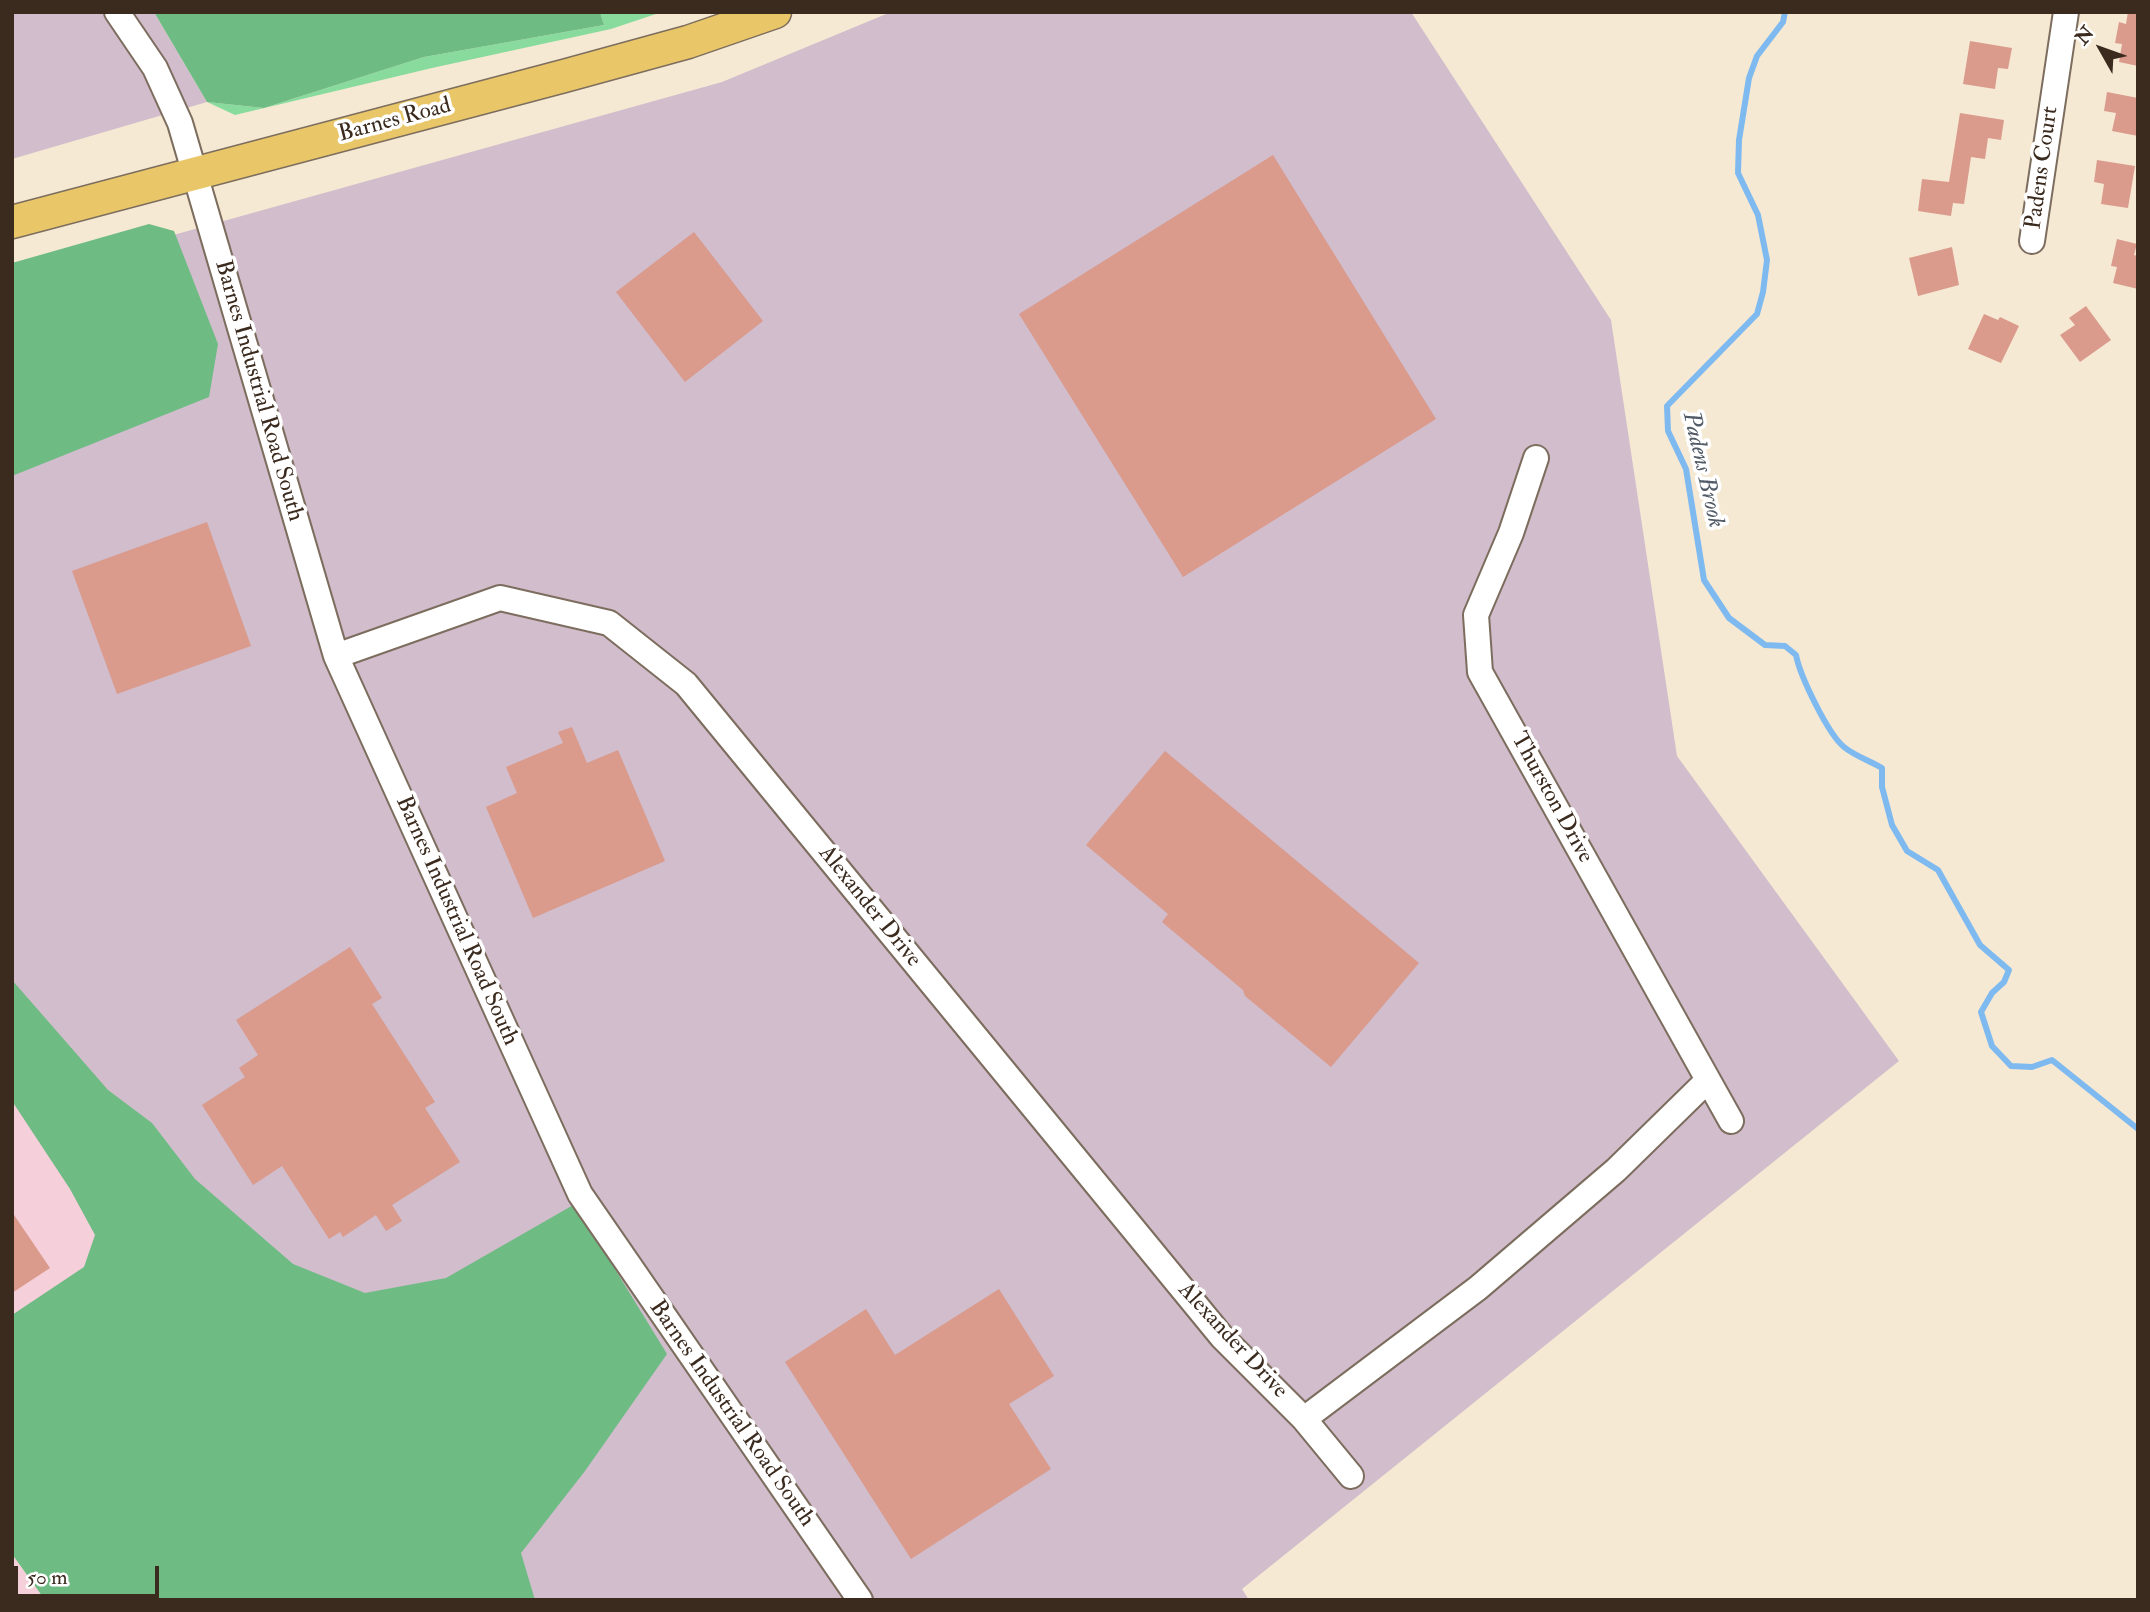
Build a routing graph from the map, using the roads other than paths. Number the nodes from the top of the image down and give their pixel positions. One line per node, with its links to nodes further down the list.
1 (117, 12): 4 (street, Barnes Industrial Road South)
2 (775, 12): 4 (main road, Barnes Road)
3 (2066, 12): 6 (street, Padens Court)
4 (194, 174): 5 (main road, Barnes Road); 8 (street, Barnes Industrial Road South)
5 (12, 222)
6 (2032, 241)
7 (1536, 458): 9 (street, Thurston Drive)
8 (336, 656): 11 (street, Alexander Drive); 13 (street, Barnes Industrial Road South)
9 (1708, 1080): 10 (street, Thurston Drive); 11 (street, Alexander Drive)
10 (1731, 1121)
11 (1304, 1419): 12 (street, Alexander Drive)
12 (1352, 1476)
13 (860, 1600)

